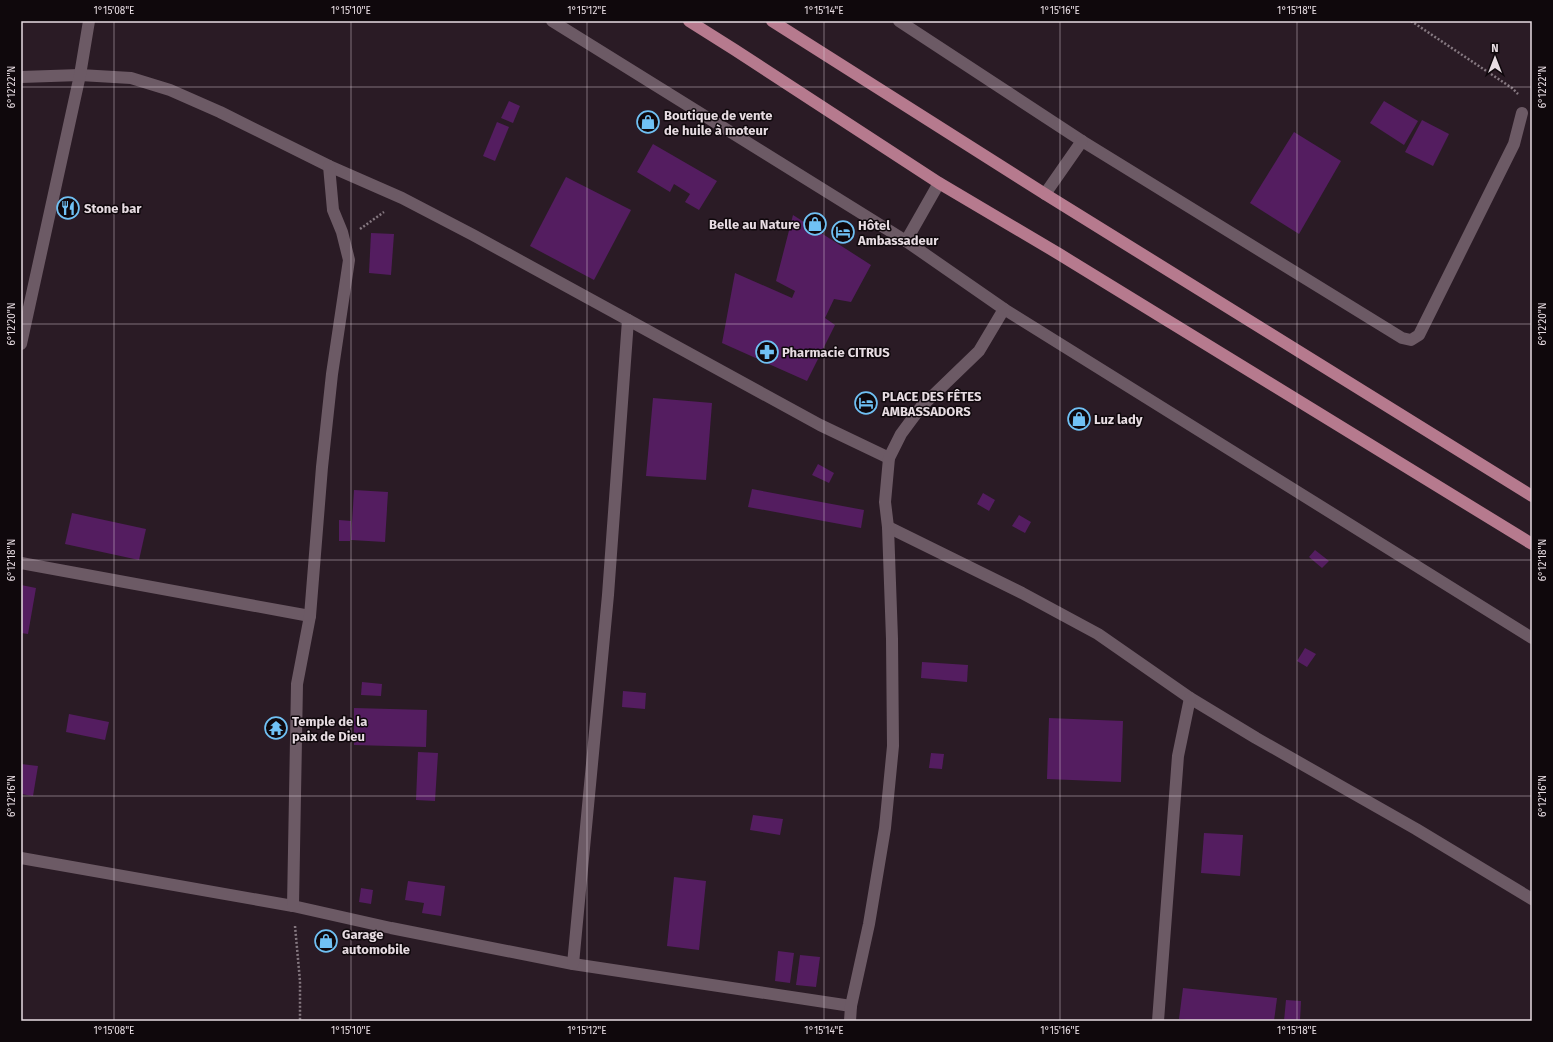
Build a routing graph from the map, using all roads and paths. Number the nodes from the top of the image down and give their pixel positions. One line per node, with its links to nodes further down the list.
1 (89, 21): 7 (street)
2 (552, 21): 15 (street)
3 (688, 21): 12 (main road)
4 (772, 21): 13 (main road)
5 (899, 21): 10 (street)
6 (1411, 21): 9 (path)
7 (80, 75): 8 (street); 11 (street); 19 (street)
8 (21, 77)
9 (1522, 113): 10 (street)
10 (1082, 140): 13 (street)
11 (329, 166): 14 (street); 16 (street)
12 (939, 183): 15 (street); 23 (main road)
13 (1045, 194): 21 (main road)
14 (402, 198): 16 (path); 18 (street)
15 (906, 241): 17 (street)
16 (349, 260): 25 (street)
17 (1004, 309): 20 (street); 26 (street)
18 (628, 320): 20 (street); 31 (street)
19 (21, 344)
20 (889, 458): 22 (street)
21 (1532, 496)
22 (888, 527): 27 (street); 32 (street)
23 (1532, 544)
24 (21, 563): 25 (street)
25 (310, 616): 30 (street)
26 (1532, 638)
27 (1190, 698): 29 (street); 35 (street)
28 (21, 858): 30 (street)
29 (1532, 899)
30 (294, 906): 31 (street); 33 (path)
31 (573, 964): 32 (street)
32 (851, 1006): 34 (street)
33 (300, 1021)
34 (850, 1021)
35 (1158, 1021)

